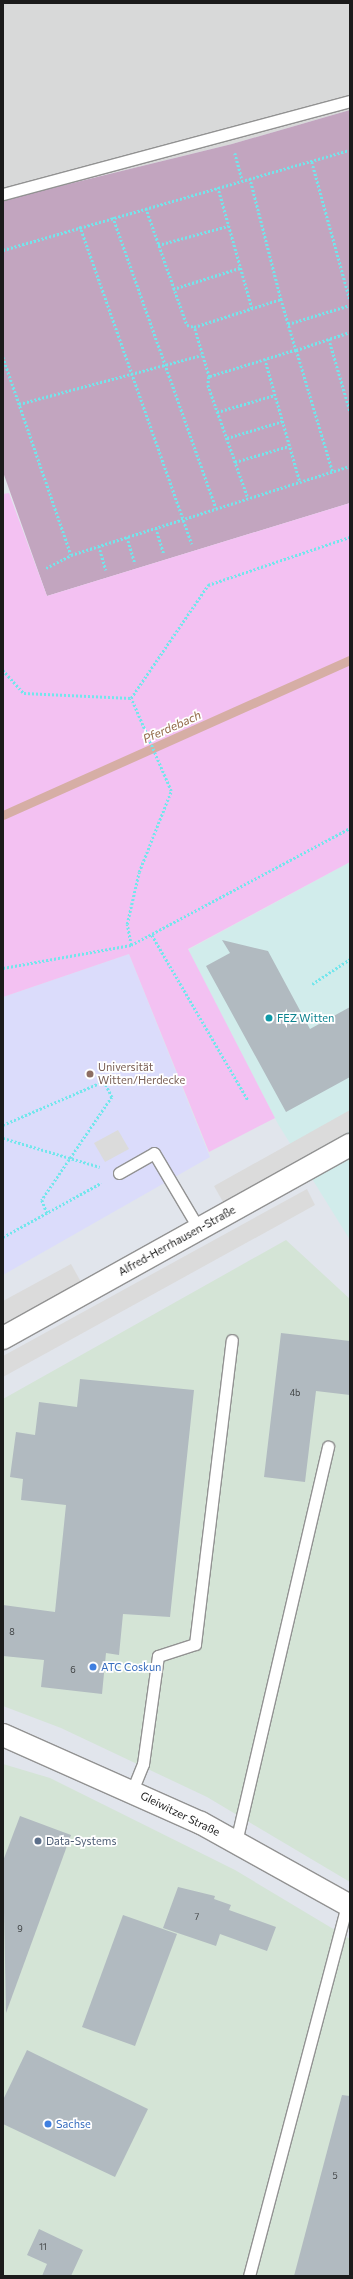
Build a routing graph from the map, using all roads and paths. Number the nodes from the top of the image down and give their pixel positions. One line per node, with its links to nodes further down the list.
1 (350, 101): 2 (lane)
2 (230, 136): 6 (path); 8 (lane)
3 (350, 150): 4 (path)
4 (312, 162): 5 (path); 18 (path)
5 (250, 178): 6 (path); 17 (path)
6 (242, 180): 7 (path)
7 (218, 187): 9 (path); 12 (path)
8 (3, 194)
9 (146, 208): 10 (path); 13 (path)
10 (113, 217): 11 (path); 29 (path)
11 (80, 226): 14 (path); 30 (path)
12 (228, 226): 13 (path); 15 (path)
13 (158, 245): 16 (path)
14 (3, 250)
15 (240, 268): 16 (path); 20 (path)
16 (173, 288): 22 (path)
17 (281, 299): 20 (path); 21 (path)
18 (350, 300)
19 (350, 304): 21 (path)
20 (252, 308): 22 (path)
21 (288, 324): 25 (path)
22 (194, 326): 26 (path)
23 (350, 332): 24 (path)
24 (329, 339): 25 (path); 34 (path)
25 (296, 350): 28 (path); 41 (path)
26 (202, 354): 29 (path); 31 (path)
27 (3, 357): 33 (path)
28 (266, 359): 31 (path); 32 (path)
29 (165, 364): 30 (path); 44 (path)
30 (132, 373): 33 (path); 45 (path)
31 (209, 377): 35 (path)
32 (275, 395): 35 (path); 36 (path)
33 (19, 404): 52 (path)
34 (350, 411)
35 (217, 412): 37 (path)
36 (283, 421): 37 (path); 38 (path)
37 (227, 438): 39 (path)
38 (289, 446): 39 (path); 42 (path)
39 (235, 462): 43 (path)
40 (350, 466): 41 (path)
41 (332, 471): 42 (path)
42 (300, 482): 43 (path)
43 (248, 498): 44 (path)
44 (216, 508): 45 (path)
45 (185, 518): 46 (path); 49 (path)
46 (156, 528): 47 (path); 51 (path)
47 (127, 537): 50 (path); 53 (path)
48 (350, 537): 57 (path)
49 (192, 544)
50 (99, 546): 52 (path); 55 (path)
51 (164, 554)
52 (71, 555): 54 (path)
53 (135, 564)
54 (46, 568)
55 (106, 570)
56 (3, 670): 57 (path)
57 (131, 698): 60 (path)
58 (350, 828): 59 (path)
59 (152, 935): 60 (path); 64 (path)
60 (131, 945): 62 (path)
61 (350, 959): 63 (path)
62 (3, 968)
63 (312, 984)
64 (248, 1100)
65 (3, 1125): 68 (path)
66 (3, 1138): 68 (path)
67 (350, 1144): 71 (street, Alfred-Herrhausen-Straße)
68 (71, 1158): 69 (path); 70 (path)
69 (119, 1173): 70 (path); 71 (lane)
70 (47, 1213): 72 (path)
71 (199, 1229): 73 (street, Alfred-Herrhausen-Straße)
72 (3, 1237)
73 (3, 1338)
74 (232, 1340): 77 (lane)
75 (328, 1448): 78 (lane)
76 (3, 1735): 77 (street, Gleiwitzer Straße)
77 (132, 1792): 78 (street, Gleiwitzer Straße)
78 (236, 1842): 79 (street, Gleiwitzer Straße)
79 (348, 1905): 80 (lane)
80 (249, 2276)

